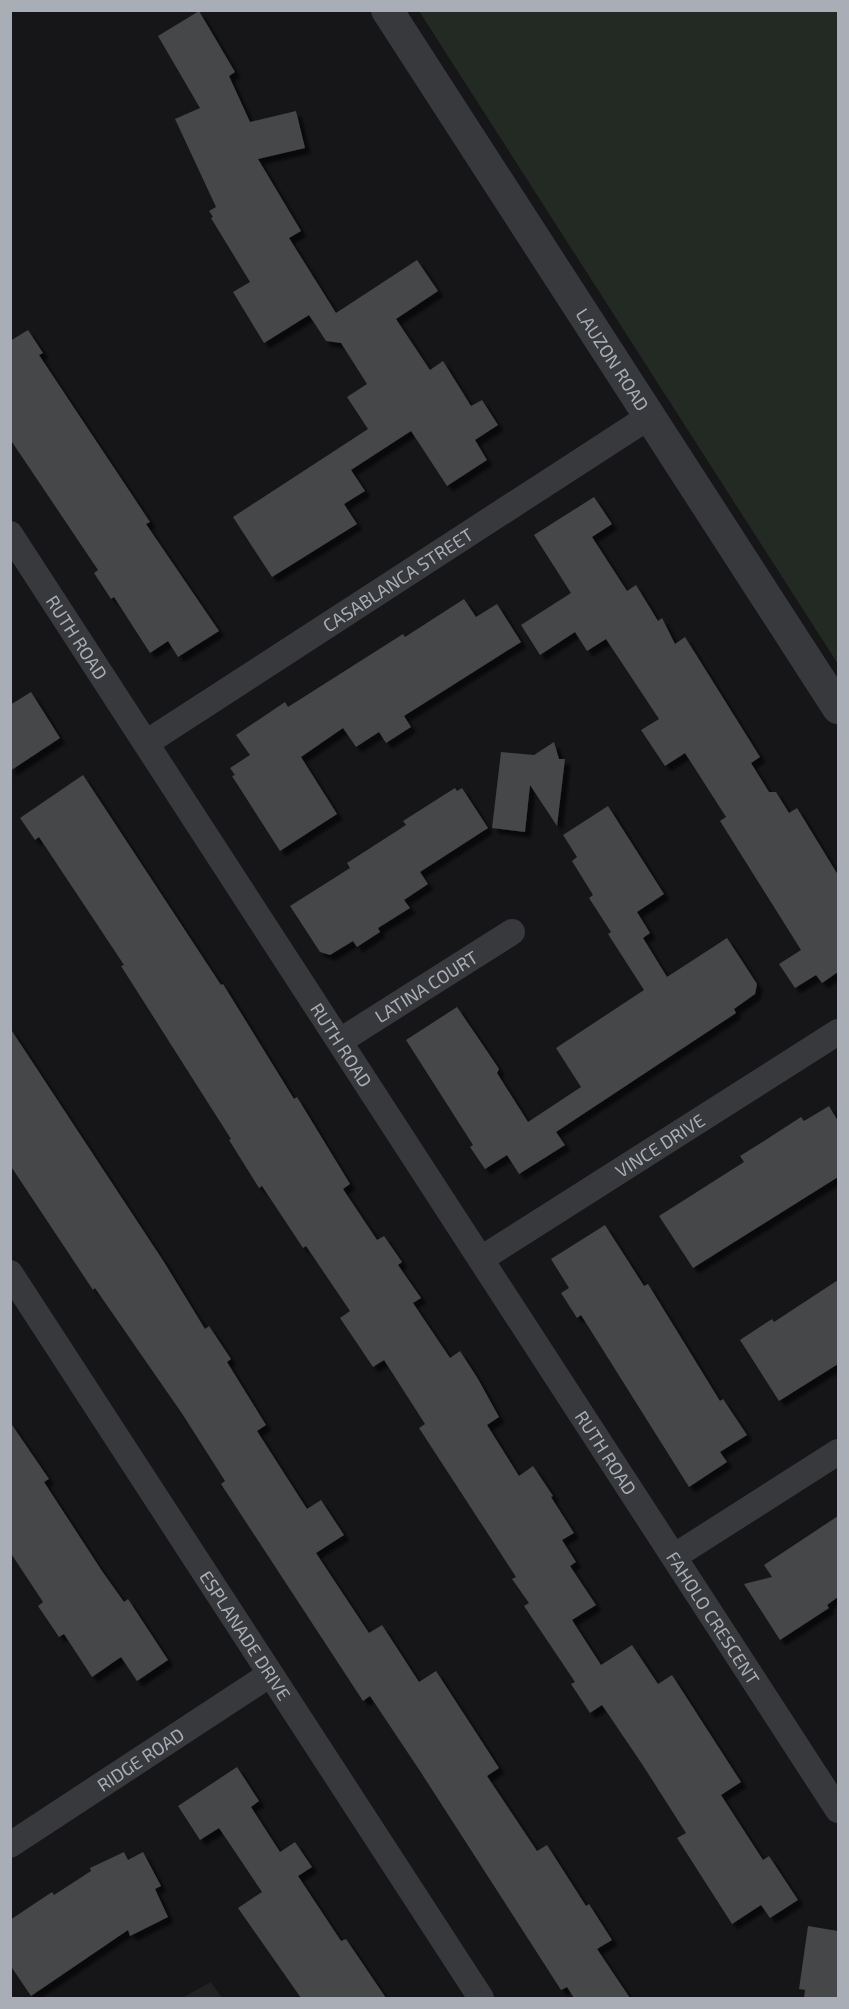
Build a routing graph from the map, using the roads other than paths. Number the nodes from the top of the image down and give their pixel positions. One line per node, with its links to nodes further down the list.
1 (387, 10): 2 (street, LAUZON ROAD)
2 (650, 416): 4 (street, LAUZON ROAD); 5 (street, CASABLANCA STREET)
3 (10, 534): 5 (street, RUTH ROAD)
4 (838, 708)
5 (146, 743): 8 (street, RUTH ROAD)
6 (512, 932): 8 (street, LATINA COURT)
7 (838, 1032): 9 (street, VINCE DRIVE)
8 (340, 1041): 9 (street, RUTH ROAD)
9 (481, 1259): 12 (street, RUTH ROAD)
10 (10, 1273): 13 (street, ESPLANADE DRIVE)
11 (838, 1452): 12 (street, FAHOLO CRESCENT)
12 (675, 1556): 14 (street, FAHOLO CRESCENT)
13 (269, 1674): 15 (street, RIDGE ROAD); 16 (street, ESPLANADE DRIVE)
14 (838, 1810)
15 (10, 1845)
16 (481, 1998)

